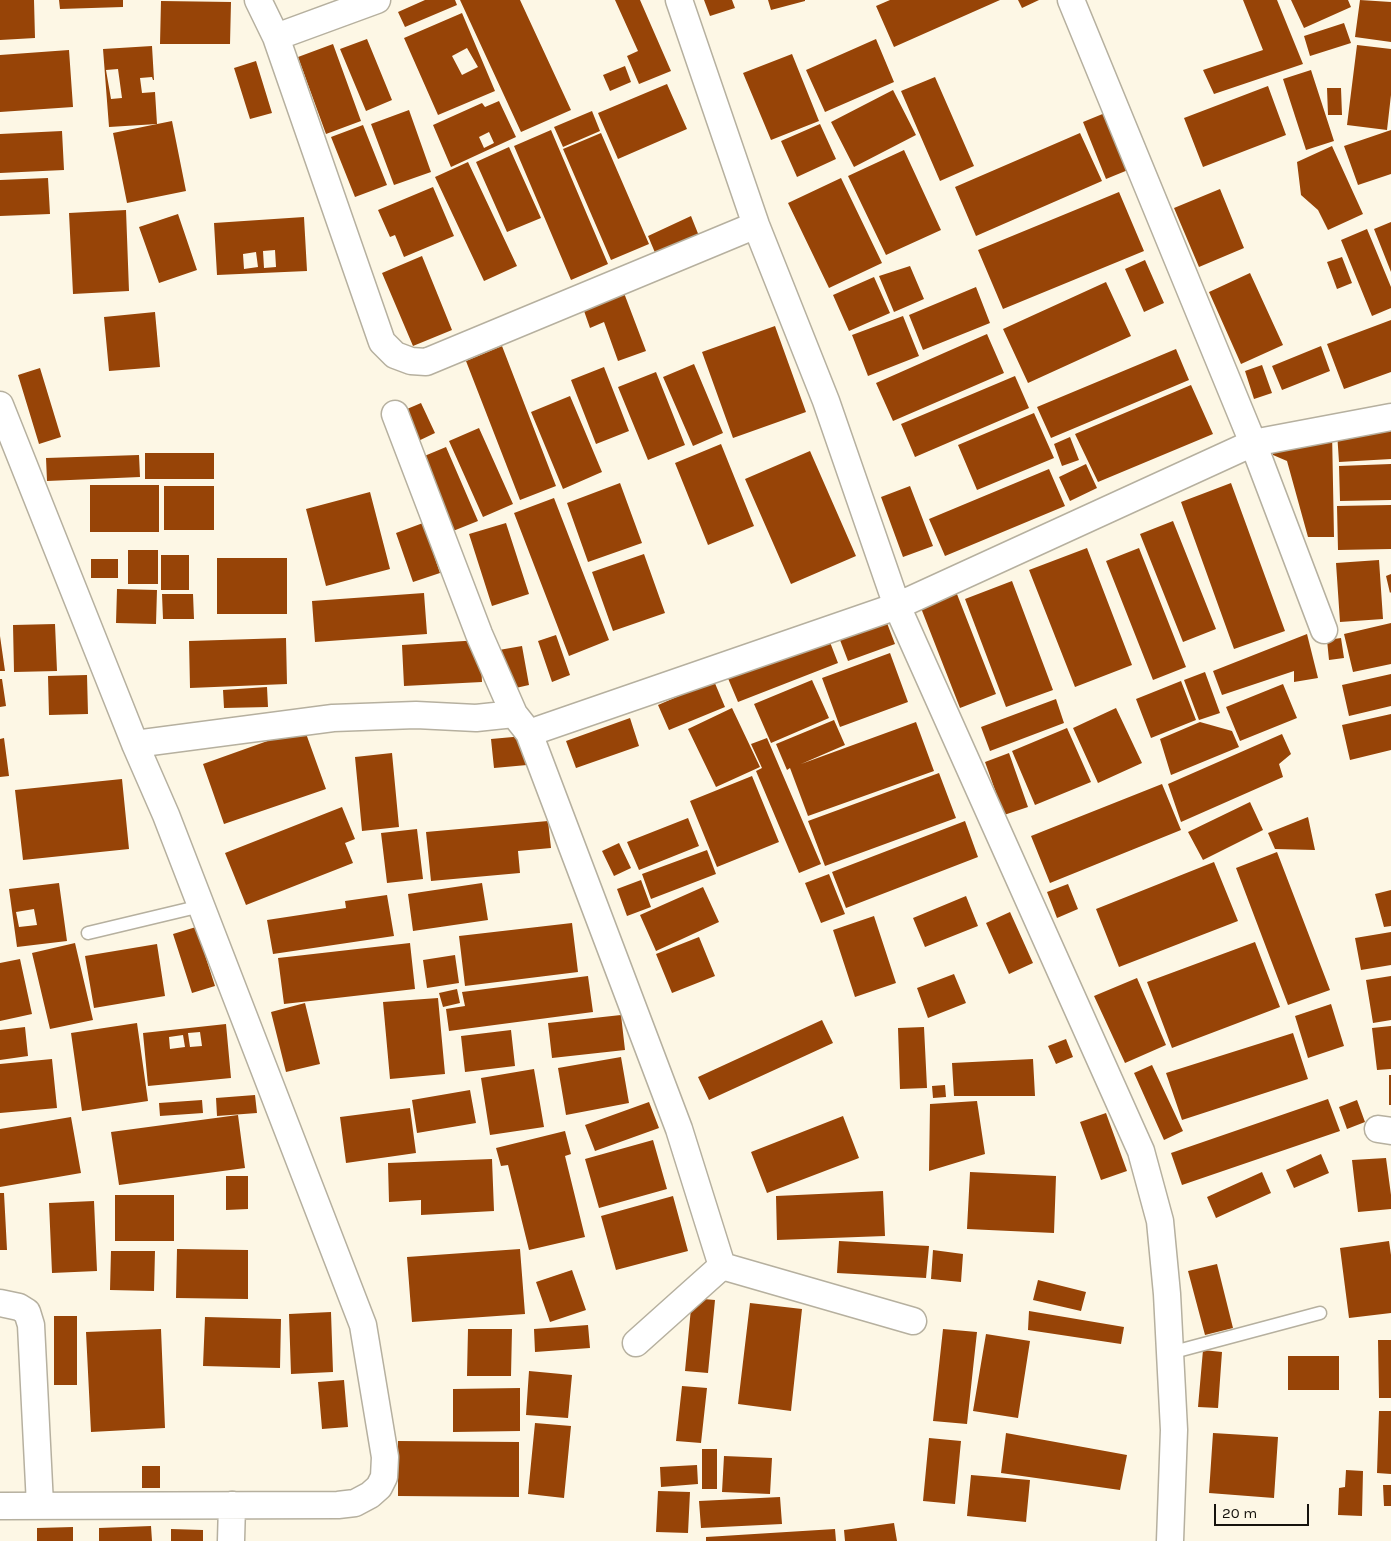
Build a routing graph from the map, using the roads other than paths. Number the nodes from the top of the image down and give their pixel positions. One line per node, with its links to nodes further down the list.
1 (258, 0): 5 (street)
2 (377, 0): 5 (street)
3 (679, 0): 6 (street)
4 (1071, 0): 10 (street)
5 (276, 37): 6 (street)
6 (756, 225): 11 (street)
7 (0, 405): 14 (street)
8 (395, 414): 13 (street)
9 (1391, 417): 10 (street)
10 (1253, 443): 11 (street); 12 (street)
11 (897, 606): 13 (street); 22 (street)
12 (1324, 630)
13 (522, 724): 14 (street); 17 (street)
14 (136, 744): 15 (street)
15 (201, 906): 16 (lane); 24 (street)
16 (88, 933)
17 (722, 1266): 20 (street); 21 (street)
18 (0, 1303): 23 (street)
19 (1320, 1313): 22 (lane)
20 (913, 1321)
21 (636, 1343)
22 (1170, 1353): 27 (street)
23 (40, 1505): 24 (street); 25 (street)
24 (232, 1505): 26 (street)
25 (0, 1506)
26 (232, 1541)
27 (1170, 1541)

